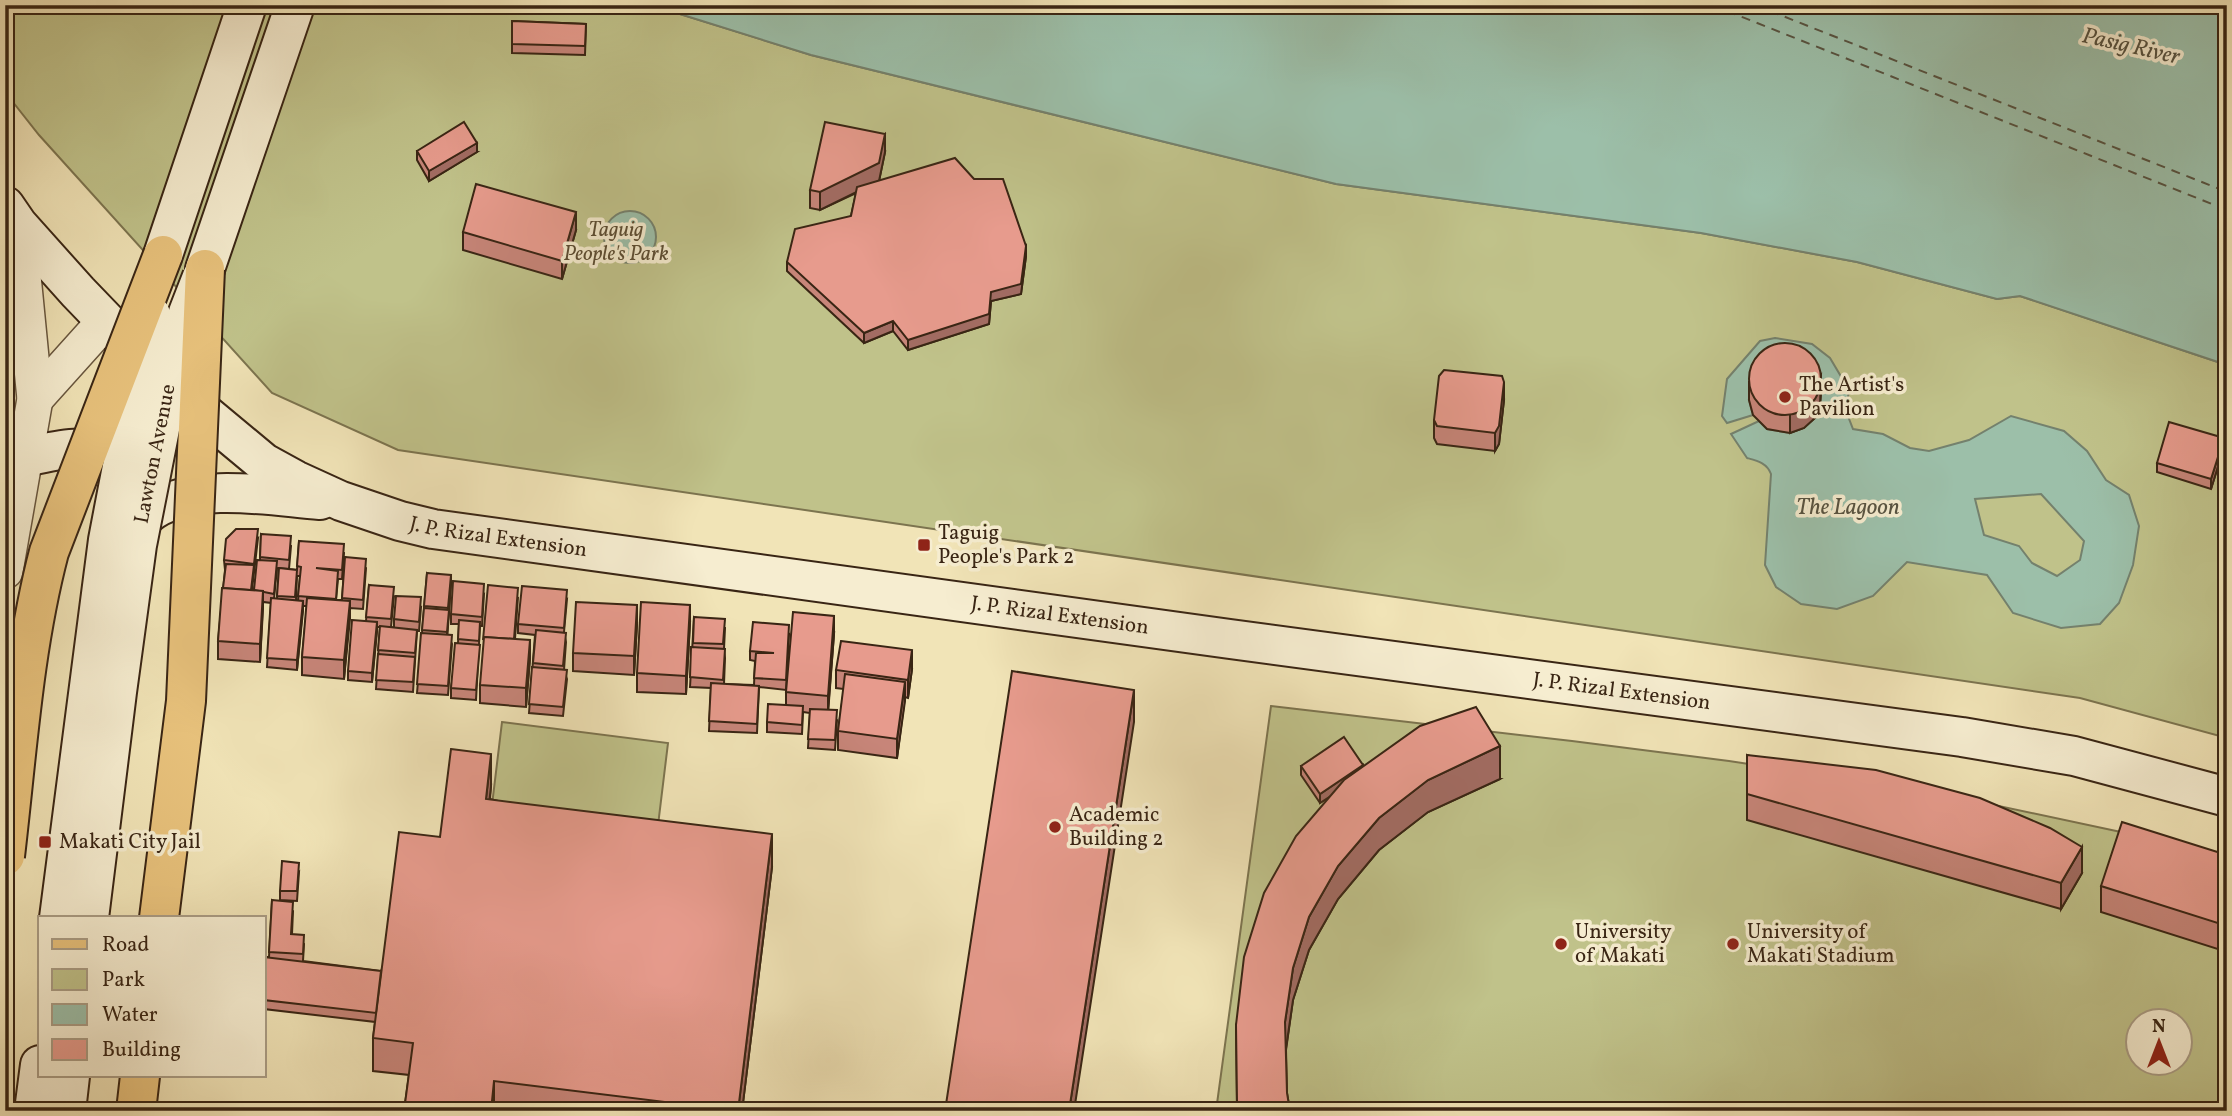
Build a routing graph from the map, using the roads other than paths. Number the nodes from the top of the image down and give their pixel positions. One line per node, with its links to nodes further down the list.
1 (247, 5): 4 (main road, Lawton Avenue)
2 (295, 5): 5 (main road, Lawton Avenue)
3 (12, 216): 6 (main road, J. P. Rizal Extension); 8 (street)
4 (163, 255): 15 (main road, bridge); 16 (main road, Lawton Avenue, bridge)
5 (205, 269): 18 (main road, Lawton Avenue, bridge); 19 (main road, bridge)
6 (106, 320): 7 (main road, J. P. Rizal Extension); 8 (street)
7 (157, 374): 10 (main road, Lawton Avenue); 11 (main road, J. P. Rizal Extension)
8 (35, 399): 9 (street)
9 (26, 457): 10 (main road); 13 (street)
10 (137, 471): 12 (main road, Lawton Avenue)
11 (341, 501): 12 (main road); 14 (main road, J. P. Rizal Extension)
12 (123, 542): 17 (main road, Lawton Avenue)
13 (5, 571)
14 (2227, 797)
15 (5, 856)
16 (59, 916)
17 (75, 916)
18 (89, 916)
19 (159, 916)
20 (38, 1078): 24 (main road)
21 (55, 1078): 25 (main road)
22 (70, 1078): 26 (main road)
23 (140, 1078): 27 (main road)
24 (34, 1111)
25 (50, 1111)
26 (66, 1111)
27 (136, 1111)

